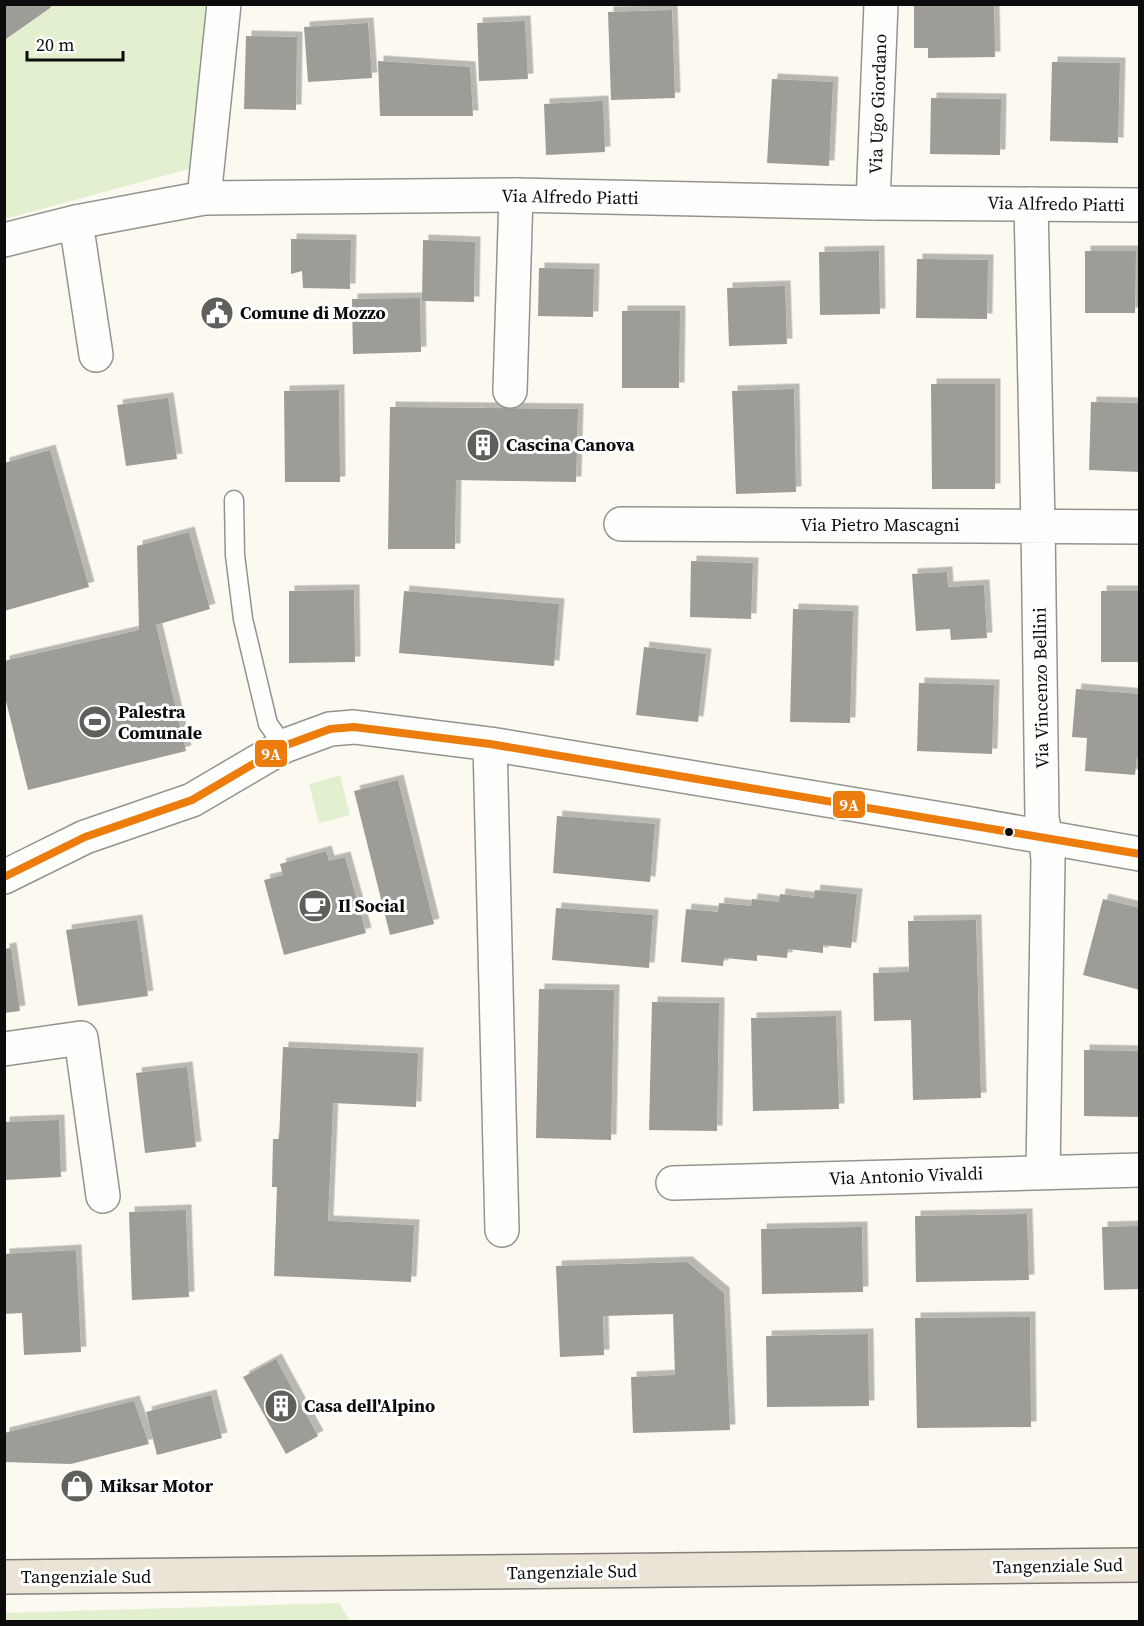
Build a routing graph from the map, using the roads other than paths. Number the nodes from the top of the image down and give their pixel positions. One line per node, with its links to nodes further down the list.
1 (224, 4): 4 (street)
2 (881, 4): 5 (street, Via Ugo Giordano)
3 (516, 195): 4 (street, Via Alfredo Piatti); 5 (street, Via Alfredo Piatti); 11 (street)
4 (204, 198): 8 (street, Via Alfredo Piatti)
5 (873, 203): 6 (street, Via Alfredo Piatti)
6 (1031, 204): 7 (street, Via Alfredo Piatti); 14 (street, Via Vincenzo Bellini)
7 (1140, 205)
8 (76, 222): 9 (street, Via Alfredo Piatti); 10 (street)
9 (4, 240)
10 (96, 355)
11 (510, 391)
12 (234, 500): 17 (lane)
13 (621, 524): 14 (street, Via Pietro Mascagni)
14 (1038, 525): 15 (street, Via Pietro Mascagni); 18 (street, Via Vincenzo Bellini)
15 (1140, 527)
16 (490, 744): 17 (street); 18 (street); 26 (street)
17 (284, 746): 20 (street)
18 (1046, 838): 19 (street); 23 (street, Via Vincenzo Bellini)
19 (1140, 854)
20 (4, 877)
21 (4, 1049): 25 (street)
22 (1140, 1170): 23 (street, Via Antonio Vivaldi)
23 (1043, 1172): 24 (street, Via Antonio Vivaldi)
24 (673, 1183)
25 (103, 1196)
26 (502, 1230)
27 (1140, 1565): 28 (highway, Tangenziale Sud)
28 (4, 1577)

